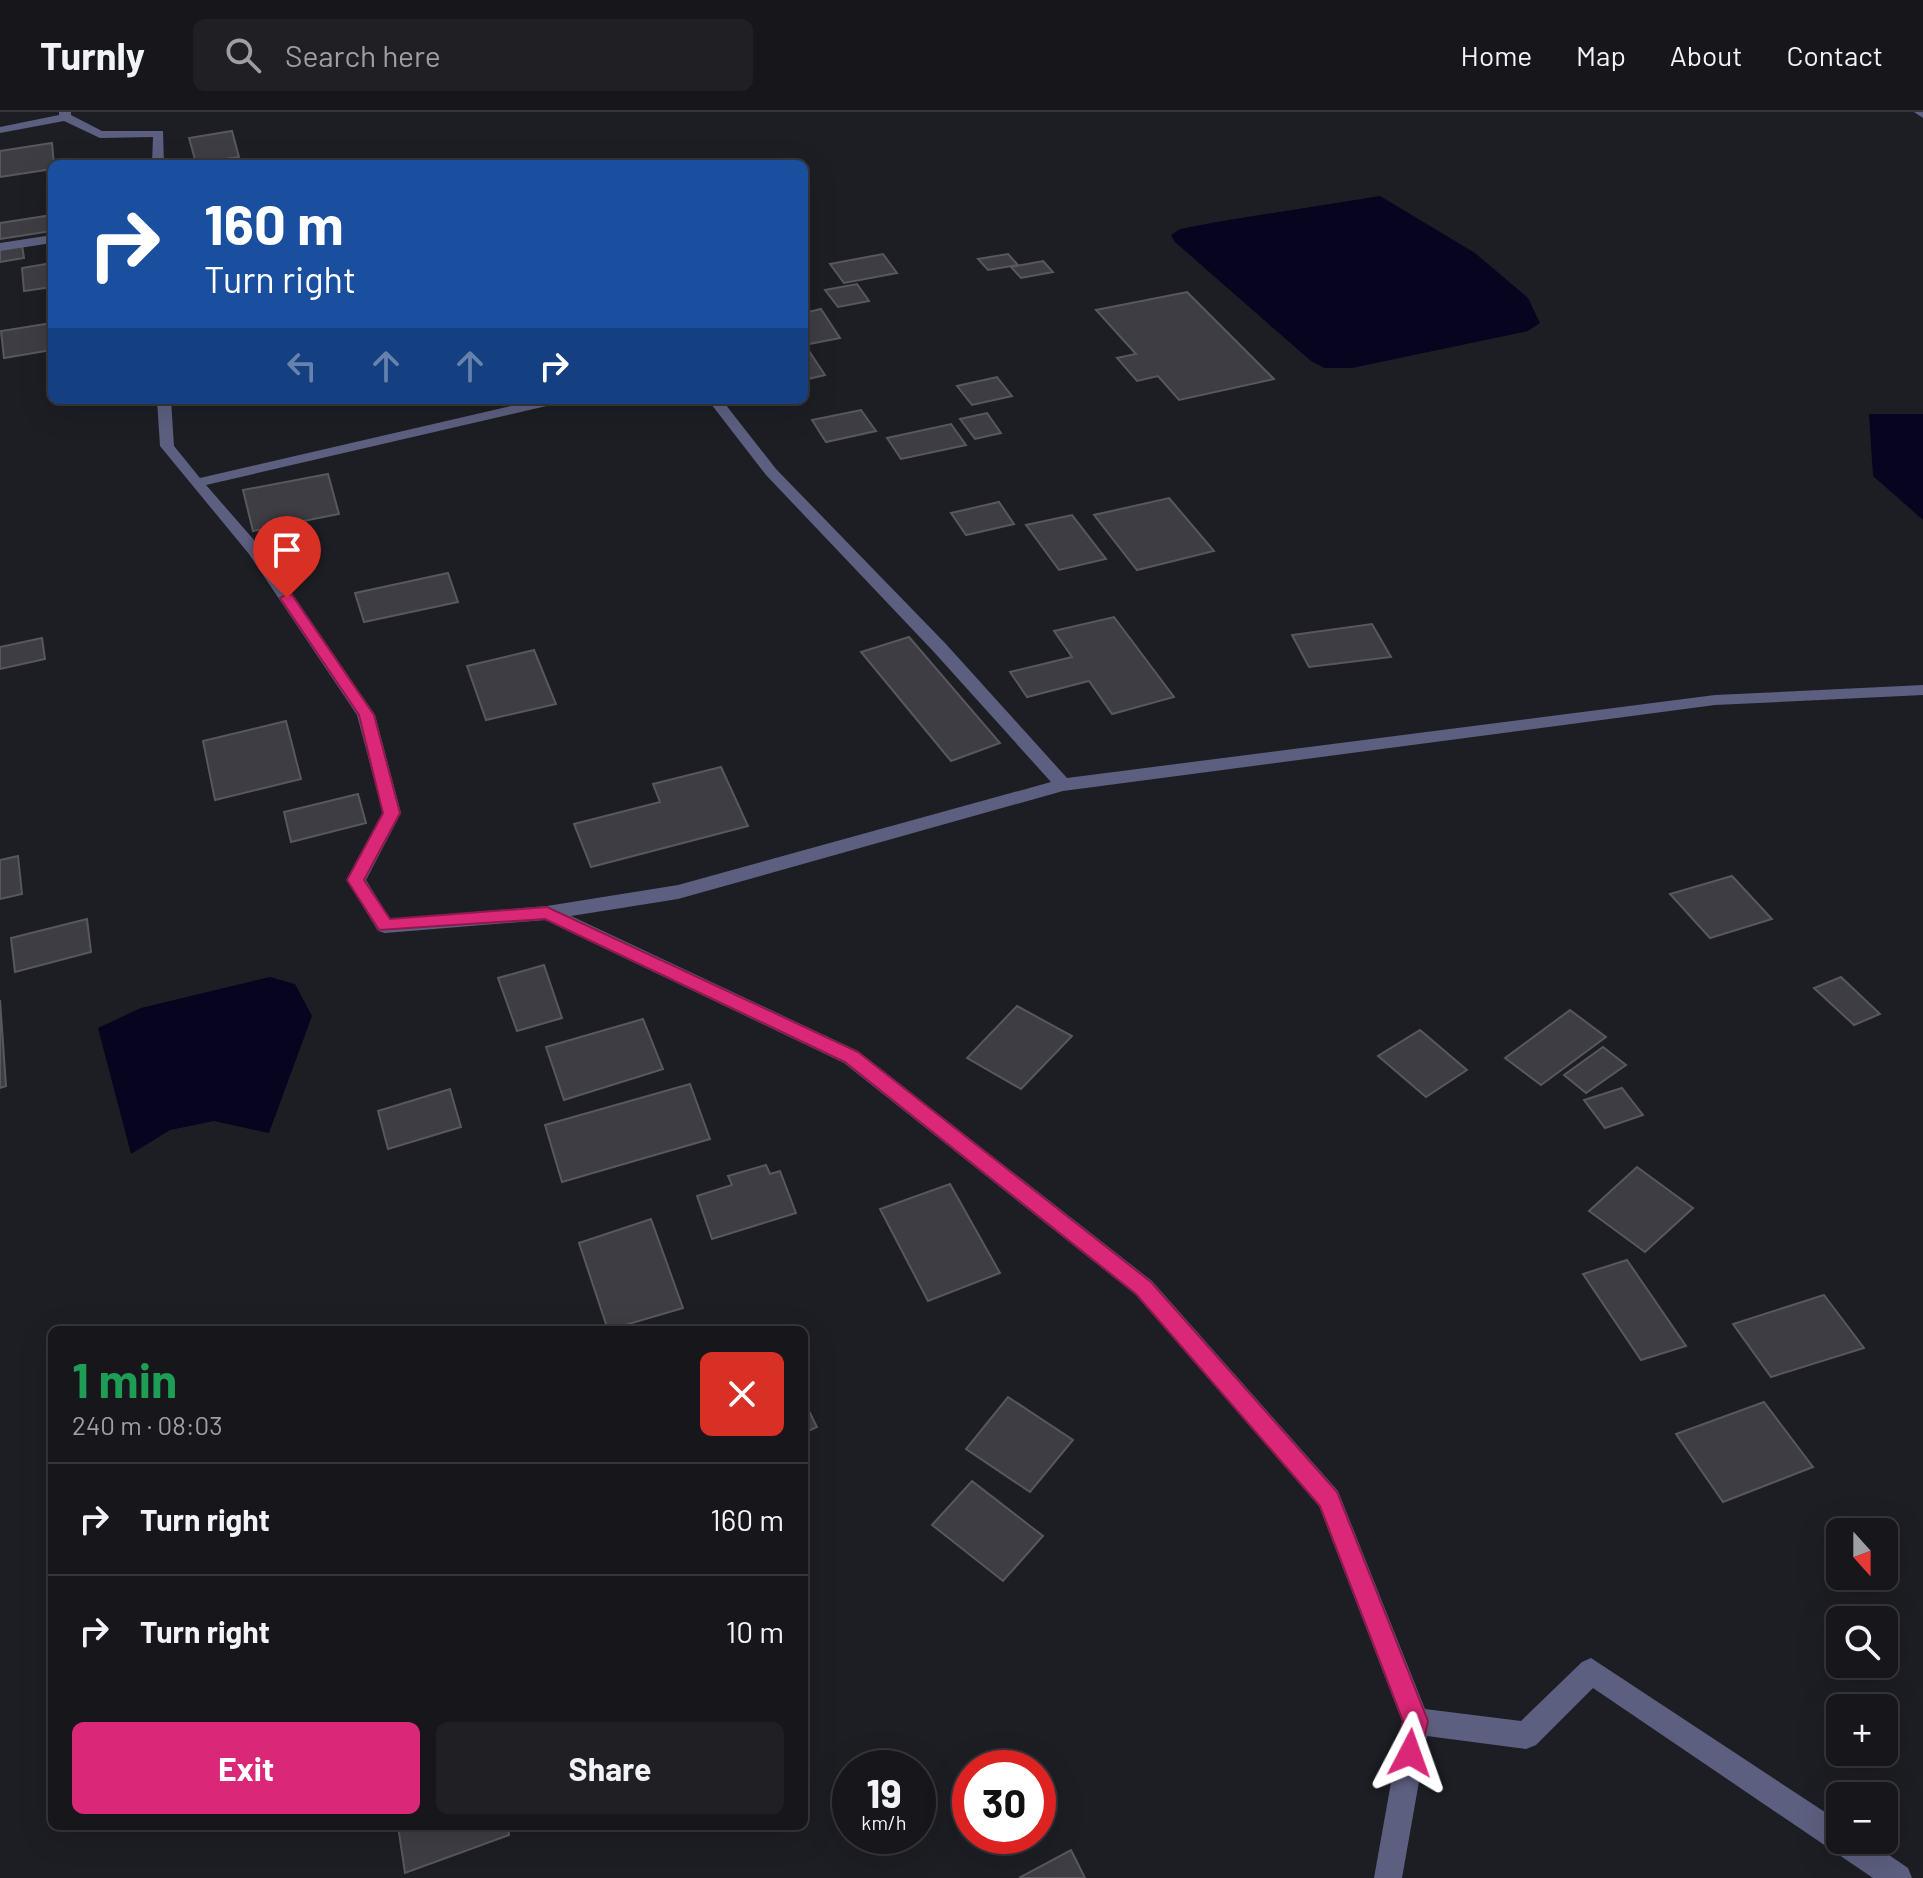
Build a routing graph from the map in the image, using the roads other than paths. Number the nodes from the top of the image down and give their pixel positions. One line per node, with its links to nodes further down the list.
1 (65, 114): 2 (street); 3 (street)
2 (0, 130)
3 (158, 160)
4 (48, 240): 5 (street)
5 (0, 247)
6 (164, 404): 9 (street)
7 (538, 404): 9 (street)
8 (718, 404): 11 (street)
9 (196, 483): 12 (street)
10 (1923, 690): 11 (street)
11 (1063, 785): 12 (street)
12 (547, 913): 13 (street)
13 (1416, 1721): 14 (street); 16 (street)
14 (1826, 1830)
15 (1862, 1854): 17 (street)
16 (1388, 1878)
17 (1898, 1878)

